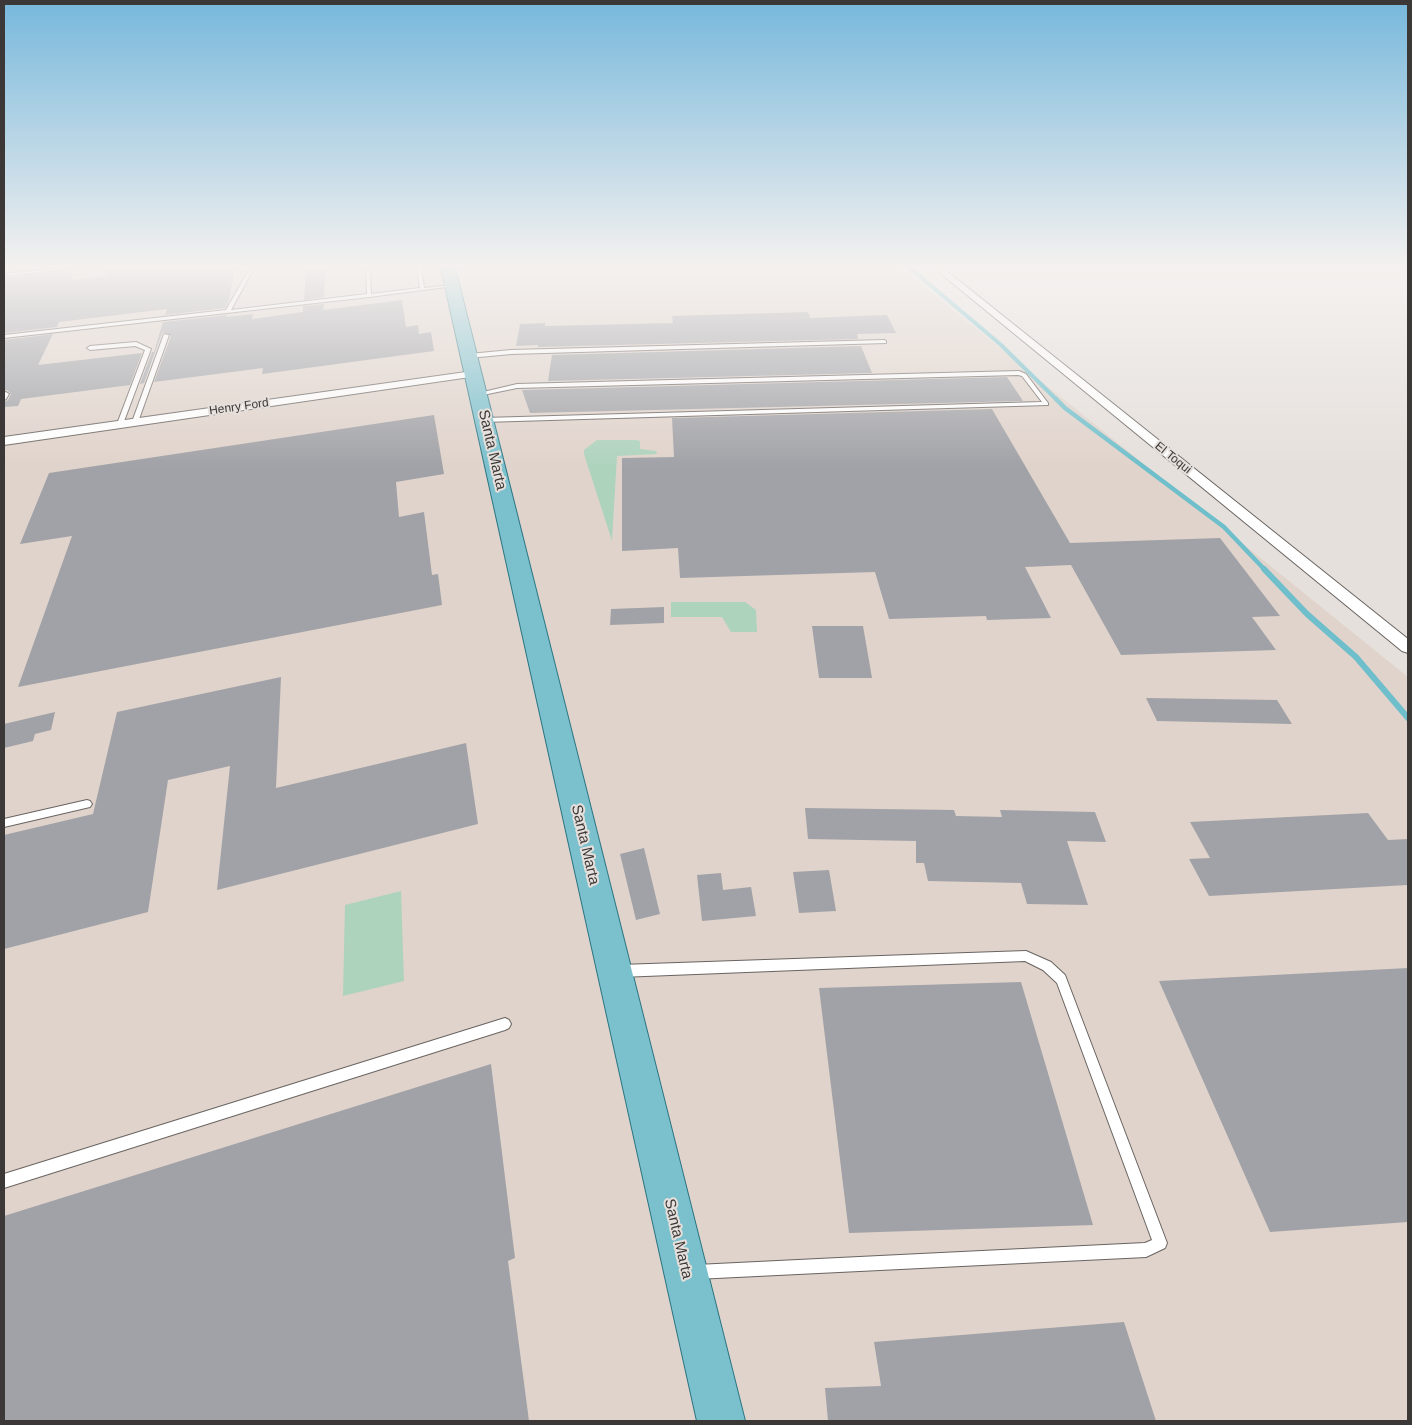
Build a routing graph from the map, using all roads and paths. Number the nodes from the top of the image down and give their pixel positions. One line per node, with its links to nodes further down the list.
1 (26, 334): 5 (lane)
2 (464, 334): 8 (main road, Santa Marta)
3 (1020, 334): 12 (street, El Toqui)
4 (166, 335): 9 (lane)
5 (4, 337)
6 (884, 342): 8 (lane)
7 (90, 348): 10 (lane)
8 (476, 386): 8 (lane); 9 (street, Henry Ford); 15 (main road, Santa Marta)
9 (135, 422): 10 (street, Henry Ford)
10 (120, 424): 11 (street, Henry Ford)
11 (4, 441)
12 (1408, 647)
13 (87, 804): 14 (lane)
14 (4, 823)
15 (615, 971): 18 (main road, Santa Marta); 18 (lane)
16 (505, 1024): 17 (lane)
17 (4, 1181)
18 (686, 1273): 19 (main road, Santa Marta)
19 (722, 1421)

